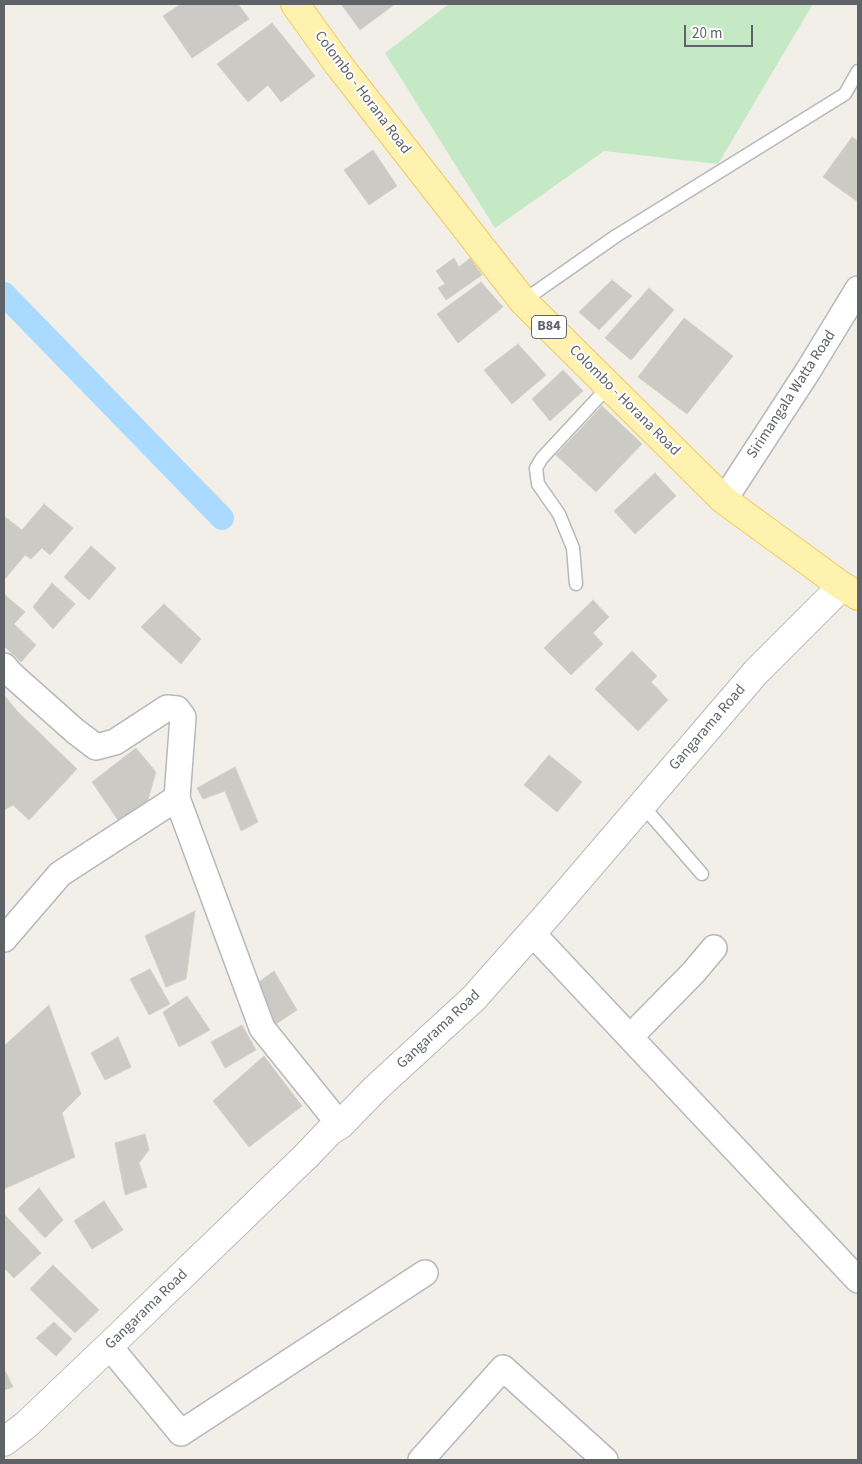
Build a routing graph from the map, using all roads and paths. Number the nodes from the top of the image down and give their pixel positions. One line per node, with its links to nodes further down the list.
1 (295, 4): 4 (main road, Colombo - Horana Road / B84)
2 (858, 71): 4 (lane)
3 (858, 289): 6 (street, Sirimangala Watta Road)
4 (523, 301): 5 (main road, Colombo - Horana Road / B84)
5 (609, 386): 6 (main road, Colombo - Horana Road / B84); 7 (lane)
6 (724, 500): 8 (main road, Colombo - Horana Road / B84)
7 (576, 584)
8 (850, 591): 11 (street, Gangarama Road)
9 (4, 666): 10 (street)
10 (177, 798): 14 (street); 17 (street)
11 (642, 805): 12 (lane); 13 (street, Gangarama Road)
12 (702, 874)
13 (532, 933): 16 (street); 17 (street, Gangarama Road)
14 (4, 939)
15 (714, 948): 16 (street)
16 (630, 1037): 19 (street)
17 (340, 1125): 20 (street, Gangarama Road)
18 (425, 1273): 20 (street)
19 (858, 1280)
20 (109, 1346): 21 (street, Gangarama Road)
21 (4, 1442)
22 (421, 1460): 23 (street)
23 (604, 1460)

